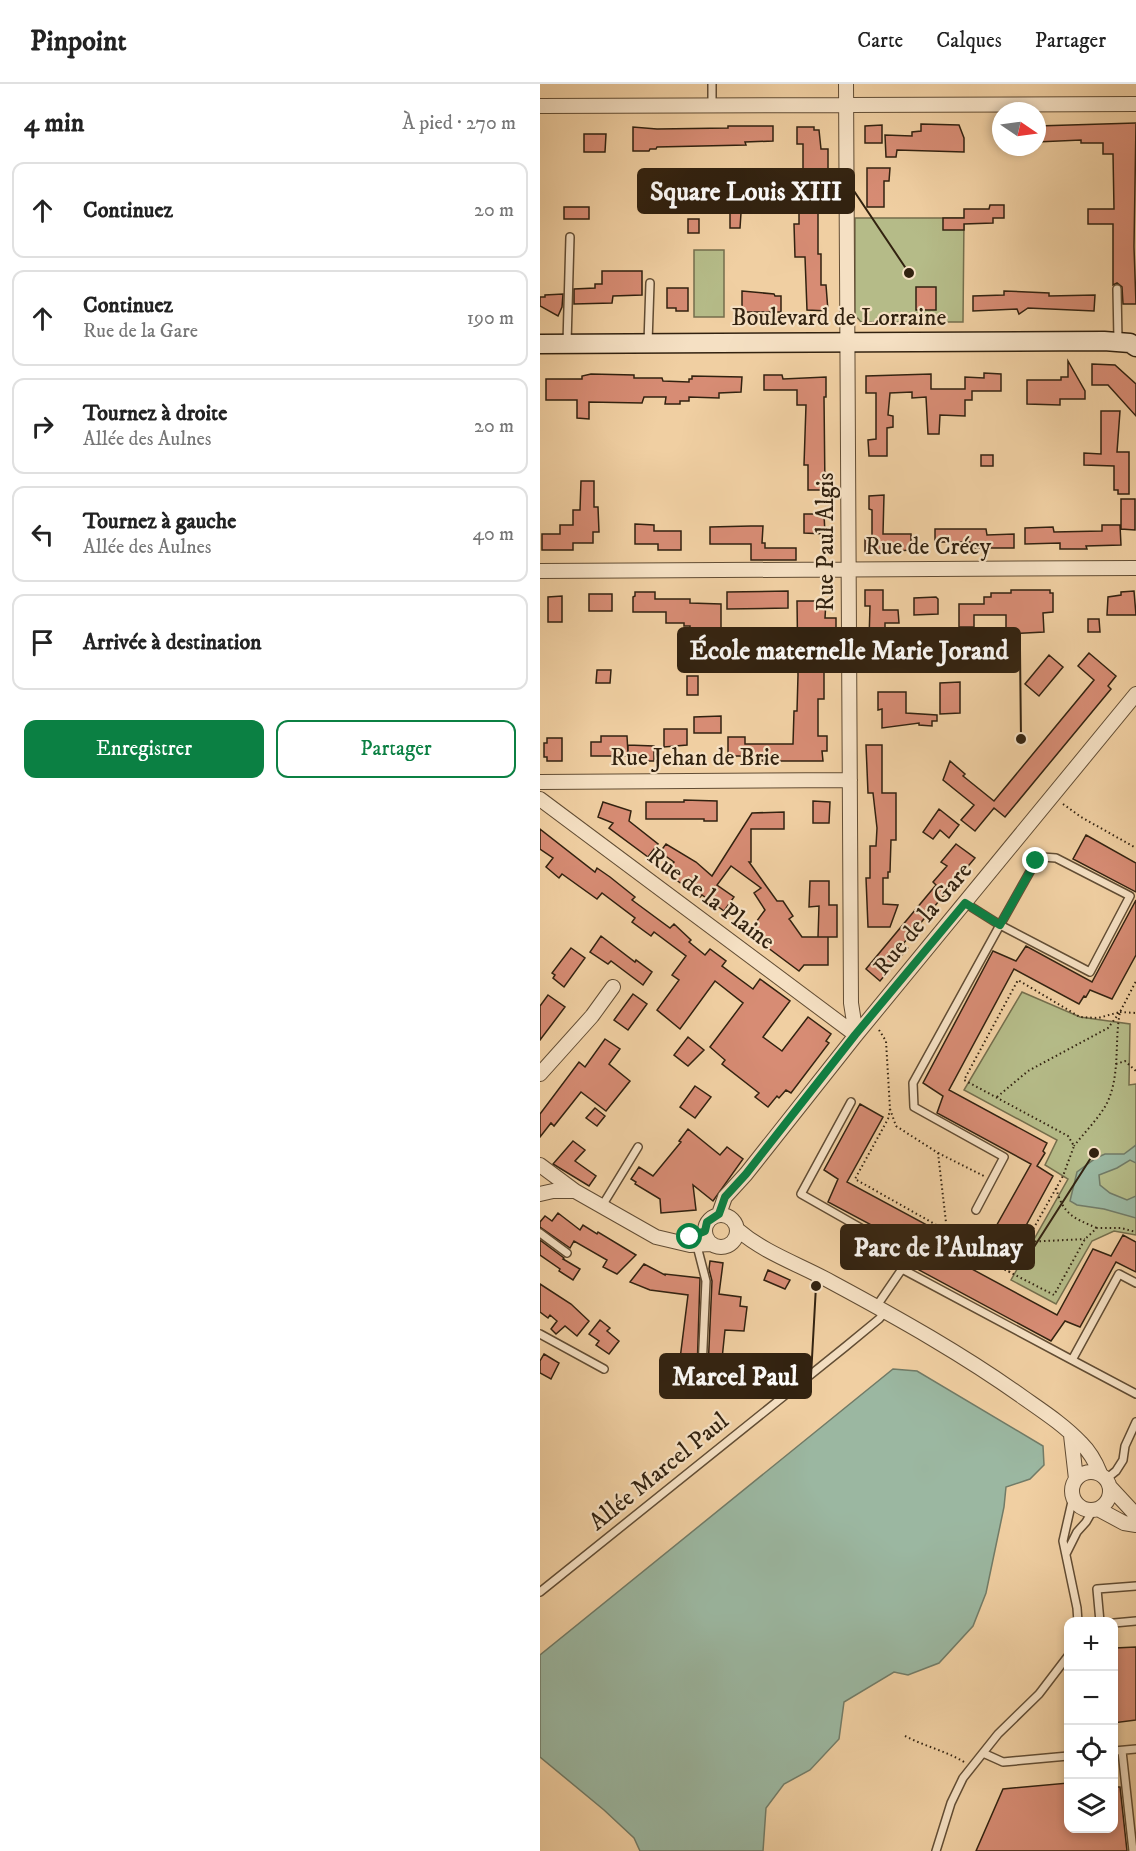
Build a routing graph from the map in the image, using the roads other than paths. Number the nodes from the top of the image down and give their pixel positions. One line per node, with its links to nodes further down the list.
1 (712, 84): 4 (lane)
2 (846, 84): 5 (street, Rue Paul Algis)
3 (1136, 104): 5 (street)
4 (712, 105): 5 (street); 6 (street)
5 (846, 105): 10 (street, Rue Paul Algis)
6 (540, 106)
7 (570, 237): 12 (lane)
8 (650, 283): 13 (lane)
9 (1117, 289): 11 (lane)
10 (847, 342): 11 (main road, Boulevard de Lorraine); 13 (main road, Boulevard de Lorraine); 17 (street, Rue Paul Algis)
11 (1118, 342): 15 (main road, Boulevard de Lorraine)
12 (567, 343): 13 (main road, Boulevard de Lorraine); 14 (main road, Boulevard de Lorraine)
13 (648, 343)
14 (540, 344)
15 (1136, 347)
16 (1136, 568): 17 (street, Rue de Crécy)
17 (848, 570): 18 (street, Rue de Crécy); 20 (street, Rue Paul Algis)
18 (540, 571)
19 (1136, 694): 23 (street, Rue de la Gare)
20 (850, 780): 21 (street, Rue Jehan de Brie); 26 (street, Rue Paul Algis)
21 (540, 782)
22 (540, 799): 26 (street, Rue de la Plaine)
23 (965, 903): 24 (lane); 26 (street, Rue de la Gare)
24 (1000, 925): 24 (lane); 35 (lane)
25 (613, 987): 27 (street)
26 (855, 1035): 31 (street, Rue de la Gare)
27 (540, 1074)
28 (851, 1102): 46 (lane)
29 (638, 1147): 34 (lane)
30 (541, 1166): 32 (street); 33 (street)
31 (746, 1174): 36 (street, Rue de la Gare); 37 (street, Rue de la Gare)
32 (575, 1191): 33 (street); 34 (street)
33 (540, 1194)
34 (602, 1206): 40 (street)
35 (976, 1210)
36 (719, 1214): 37 (street); 38 (street)
37 (736, 1226): 42 (street); 45 (street)
38 (705, 1231): 40 (street); 41 (street)
39 (540, 1233): 44 (lane)
40 (671, 1241): 43 (street)
41 (712, 1244): 42 (street); 43 (street)
42 (731, 1244): 45 (street)
43 (698, 1246): 52 (lane)
44 (567, 1253)
45 (783, 1260): 48 (street)
46 (902, 1269): 48 (lane, Allée Marcel Paul); 50 (lane)
47 (1136, 1283): 50 (lane)
48 (880, 1310): 55 (street); 64 (lane, Allée Marcel Paul)
49 (540, 1334): 51 (lane)
50 (1072, 1360): 53 (lane)
51 (604, 1369)
52 (702, 1370)
53 (1136, 1394)
54 (1136, 1422): 57 (lane)
55 (1071, 1435): 56 (street); 57 (street)
56 (1076, 1479): 57 (street); 58 (street)
57 (1106, 1480): 59 (street); 60 (street)
58 (1073, 1497): 59 (street); 62 (lane)
59 (1095, 1510): 61 (street); 62 (lane)
60 (1136, 1515)
61 (1136, 1526)
62 (1066, 1554): 65 (lane)
63 (1136, 1586): 66 (lane)
64 (540, 1593)
65 (1078, 1617)
66 (1100, 1617)
67 (1136, 1621): 68 (lane)
68 (1118, 1623)
69 (1064, 1661): 73 (lane)
70 (1136, 1749): 72 (lane)
71 (1118, 1751): 72 (lane)
72 (1122, 1751): 76 (lane)
73 (983, 1753): 74 (lane); 75 (lane)
74 (1064, 1756)
75 (936, 1851)
76 (1132, 1851)

